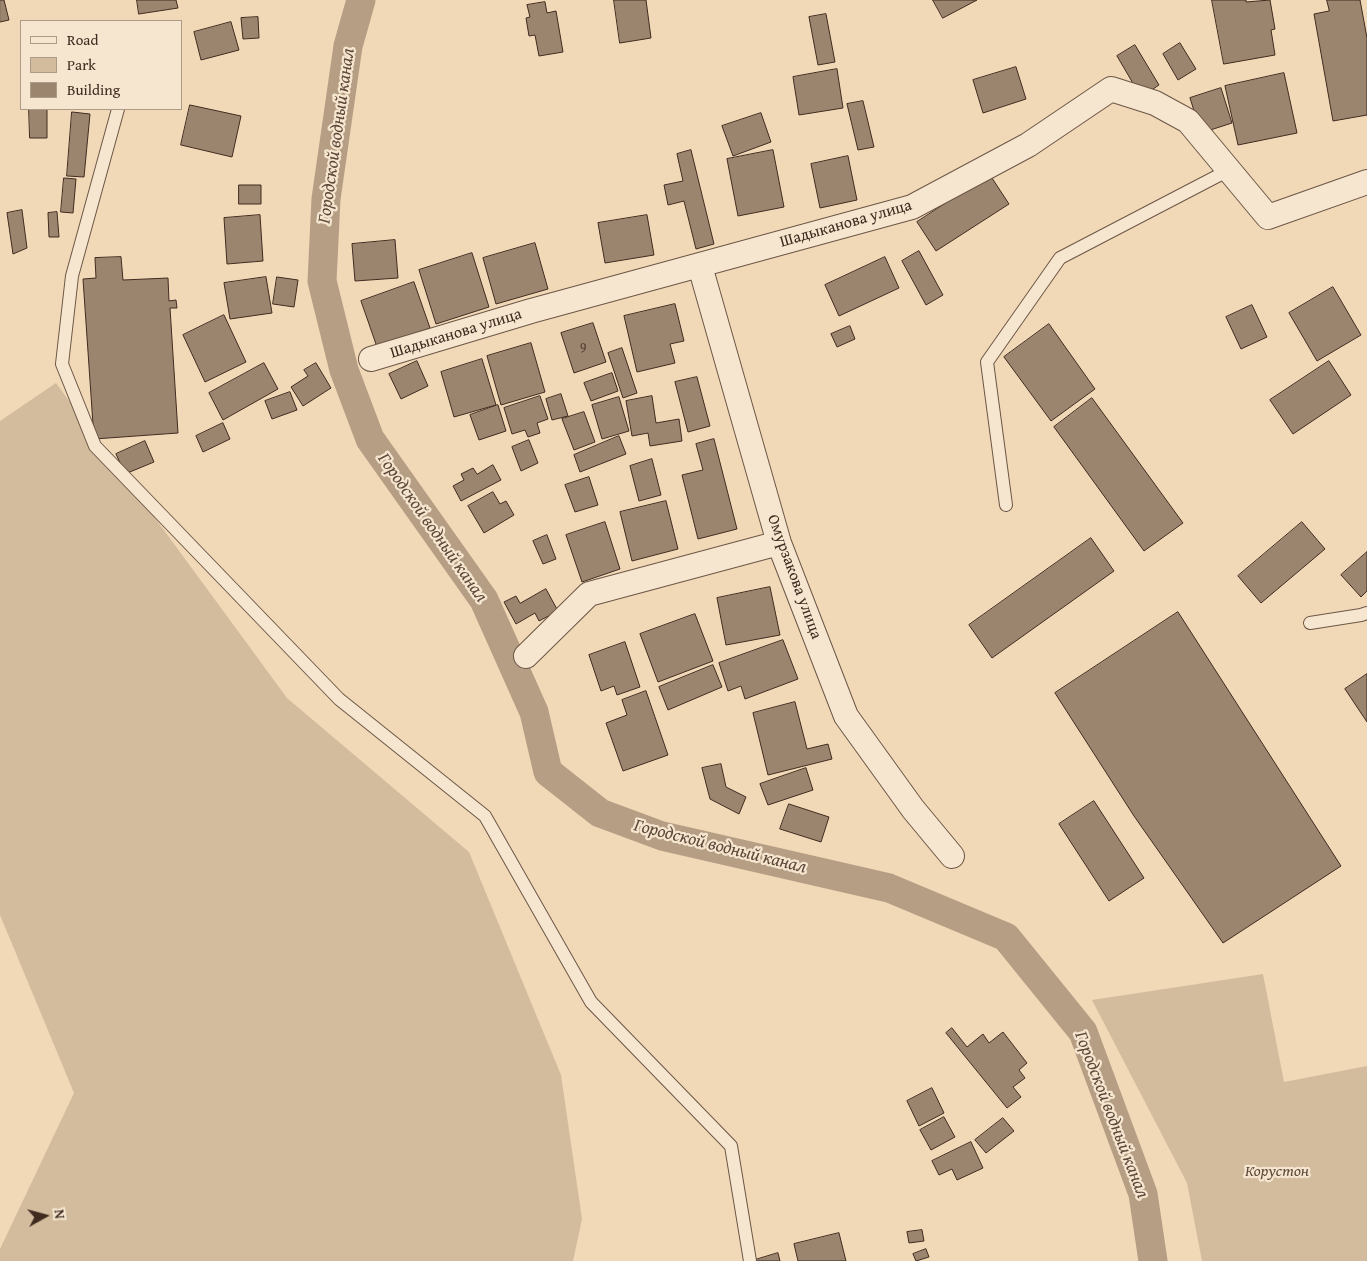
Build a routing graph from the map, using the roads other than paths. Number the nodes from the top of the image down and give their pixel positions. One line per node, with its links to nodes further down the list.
1 (118, 110): 12 (lane)
2 (1229, 170): 3 (street, Шадыканова улица); 4 (street, Шадыканова улица); 6 (lane)
3 (1367, 182)
4 (700, 266): 5 (street, Шадыканова улица); 7 (street, Омурзакова улица)
5 (371, 359)
6 (1006, 505)
7 (779, 543): 10 (street); 11 (street, Омурзакова улица)
8 (1367, 613): 9 (lane)
9 (1310, 623)
10 (526, 656)
11 (952, 856)
12 (750, 1261)

